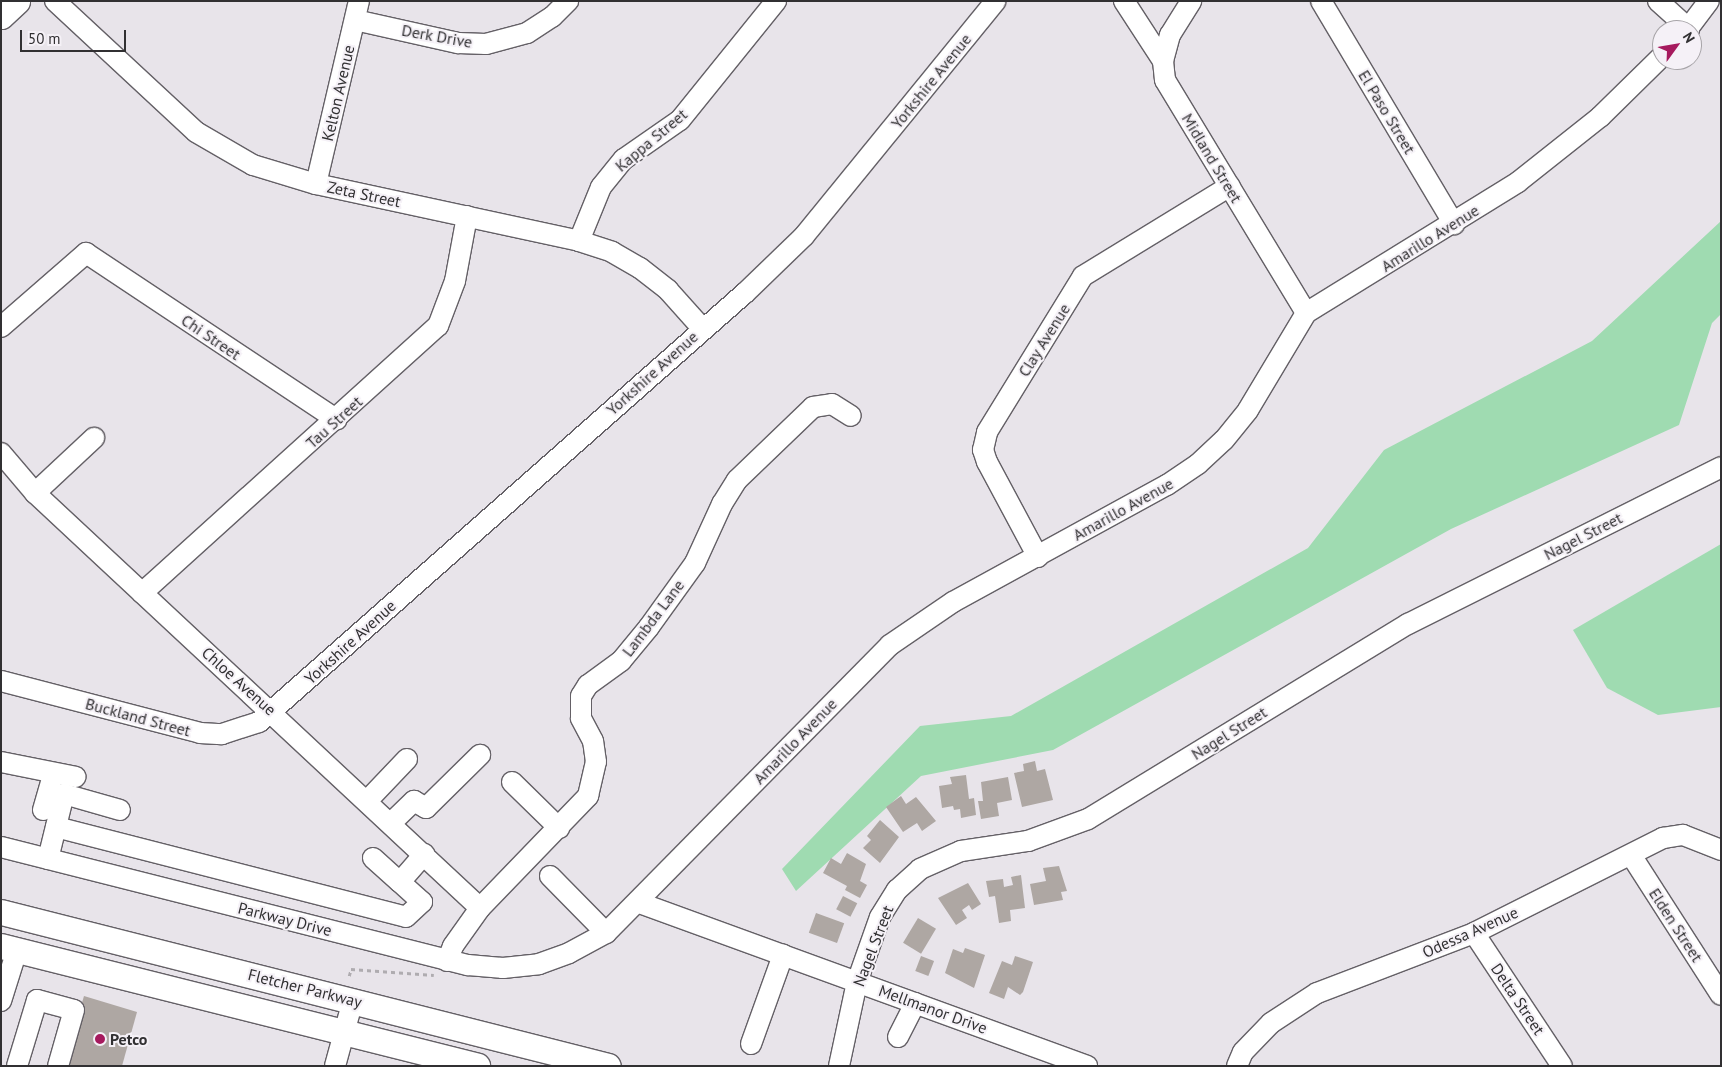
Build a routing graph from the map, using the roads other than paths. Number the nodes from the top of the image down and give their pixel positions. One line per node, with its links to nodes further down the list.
1 (17, 1): 12 (main road)
2 (55, 1): 17 (street, Zeta Street)
3 (568, 1): 11 (street, Derk Drive)
4 (776, 1): 21 (street, Kappa Street)
5 (996, 1): 24 (street, Yorkshire Avenue)
6 (1124, 1): 15 (street, Midland Street)
7 (1191, 1): 15 (street)
8 (1321, 1): 20 (street, El Paso Street)
9 (1658, 1): 13 (street)
10 (1709, 1): 14 (street)
11 (357, 11): 17 (street, Kelton Avenue)
12 (1, 16)
13 (1678, 20)
14 (1695, 20)
15 (1163, 61): 18 (street, Midland Street)
16 (1652, 66): 20 (street, Amarillo Avenue)
17 (316, 184): 19 (street, Zeta Street)
18 (1230, 186): 22 (street, Midland Street); 31 (street, Clay Avenue)
19 (467, 216): 21 (street, Zeta Street); 26 (street, Tau Street)
20 (1454, 224): 22 (street, Amarillo Avenue)
21 (579, 241): 24 (street, Zeta Street)
22 (1306, 313): 31 (street, Amarillo Avenue)
23 (1, 327): 26 (street, Chi Street)
24 (702, 328): 34 (street, Yorkshire Avenue)
25 (851, 416): 46 (street, Lambda Lane)
26 (337, 420): 32 (street, Tau Street)
27 (94, 438): 30 (street)
28 (1, 453): 30 (street, Chloe Avenue)
29 (1721, 468): 64 (street, Nagel Street)
30 (35, 493): 32 (street, Chloe Avenue)
31 (1038, 557): 55 (street, Amarillo Avenue)
32 (142, 593): 34 (street, Chloe Avenue)
33 (1, 681): 34 (street, Buckland Street)
34 (273, 711): 41 (street, Chloe Avenue)
35 (480, 755): 44 (street)
36 (407, 759): 41 (street)
37 (1, 762): 38 (street)
38 (53, 774): 39 (street); 42 (street)
39 (76, 777)
40 (512, 782): 46 (street)
41 (367, 801): 44 (street, Chloe Avenue)
42 (43, 810)
43 (120, 810): 45 (street)
44 (391, 823): 49 (street, Chloe Avenue)
45 (56, 827): 52 (street); 54 (street)
46 (559, 828): 56 (street, Lambda Lane)
47 (1, 847): 52 (street, Parkway Drive)
48 (1721, 850): 50 (street, Odessa Avenue)
49 (424, 854): 54 (street); 56 (street, Chloe Avenue)
50 (1631, 854): 59 (street, Odessa Avenue); 65 (street, Elden Street)
51 (373, 858): 54 (street)
52 (48, 859): 63 (street, Parkway Drive)
53 (550, 876): 58 (street)
54 (400, 882)
55 (637, 902): 58 (street, Amarillo Avenue); 62 (street, Mellmanor Drive)
56 (480, 908): 63 (street, Lambda Lane)
57 (1, 912): 66 (main road, Fletcher Parkway)
58 (606, 933): 61 (street, Amarillo Avenue)
59 (1474, 933): 79 (street, Odessa Avenue); 80 (street, Delta Street)
60 (9, 948): 67 (street); 69 (main road, Fletcher Parkway)
61 (569, 952): 63 (street, Parkway Drive)
62 (783, 955): 64 (street, Mellmanor Drive); 71 (street)
63 (444, 968)
64 (857, 982): 68 (street, Mellmanor Drive); 77 (street, Nagel Street)
65 (1721, 995)
66 (354, 1000): 69 (street); 76 (main road, Fletcher Parkway)
67 (1, 1001)
68 (915, 1003): 70 (street); 78 (street, Mellmanor Drive)
69 (345, 1032): 74 (street); 75 (main road, Fletcher Parkway)
70 (898, 1037)
71 (751, 1044)
72 (17, 1066): 73 (street)
73 (58, 1066)
74 (335, 1066)
75 (477, 1066)
76 (608, 1066)
77 (839, 1066)
78 (1087, 1066)
79 (1237, 1066)
80 (1562, 1066)

